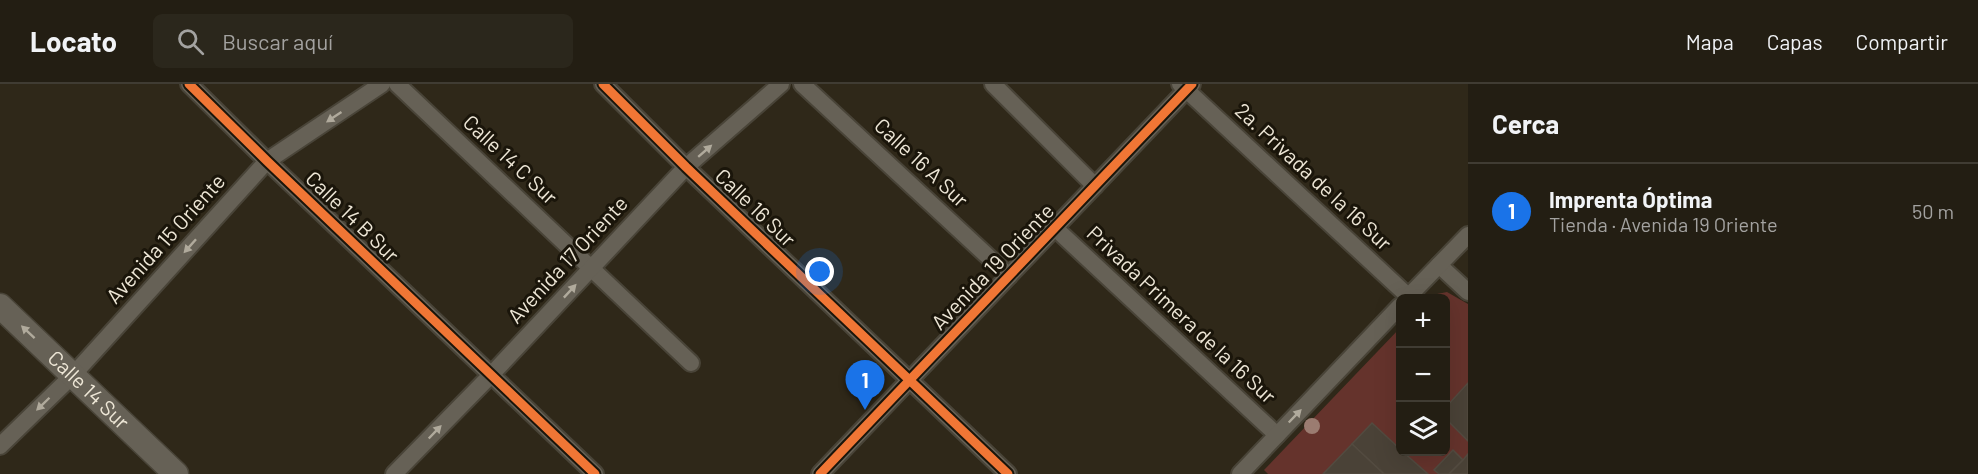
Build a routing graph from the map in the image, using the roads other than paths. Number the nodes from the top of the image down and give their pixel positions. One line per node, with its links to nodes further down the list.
1 (189, 84): 9 (street, Calle 14 B Sur)
2 (382, 84): 9 (street, Avenida 15 Oriente, one-way to 9)
3 (397, 84): 15 (street, Calle 14 C Sur)
4 (603, 84): 10 (street, Calle 16 Sur)
5 (781, 84): 10 (street, Avenida 17 Oriente, one-way to 5)
6 (802, 84): 16 (street, Calle 16 A Sur)
7 (993, 84): 11 (street)
8 (1186, 86): 11 (street, Avenida 19 Oriente); 18 (street, 2a. Privada de la 16 Sur)
9 (267, 161): 23 (street, Avenida 15 Oriente, one-way to 23); 24 (street, Calle 14 B Sur)
10 (686, 167): 15 (street, Avenida 17 Oriente); 25 (street, Calle 16 Sur)
11 (1095, 186): 12 (street, Avenida 19 Oriente)
12 (1055, 228): 16 (street, Avenida 19 Oriente); 26 (street, Privada Primera de la 16 Sur)
13 (1468, 235): 14 (street)
14 (1439, 265): 17 (street); 19 (street)
15 (591, 268): 22 (street, Calle 14 C Sur); 24 (street, Avenida 17 Oriente, one-way to 15)
16 (1009, 276): 25 (street, Avenida 19 Oriente)
17 (1468, 292)
18 (1400, 294)
19 (1412, 294)
20 (0, 306): 23 (main road, Calle 14 Sur, one-way to 20)
21 (1396, 310): 26 (street, one-way to 21)
22 (691, 363)
23 (73, 375): 27 (street, Avenida 15 Oriente, one-way to 27); 28 (main road, Calle 14 Sur)
24 (491, 375): 29 (street, Avenida 17 Oriente, one-way to 24); 30 (street, Calle 14 B Sur)
25 (910, 380): 31 (street, Avenida 19 Oriente); 32 (street, Calle 16 Sur)
26 (1277, 435): 33 (street)
27 (0, 446)
28 (176, 474)
29 (395, 474)
30 (595, 474)
31 (820, 474)
32 (1008, 474)
33 (1240, 474)

